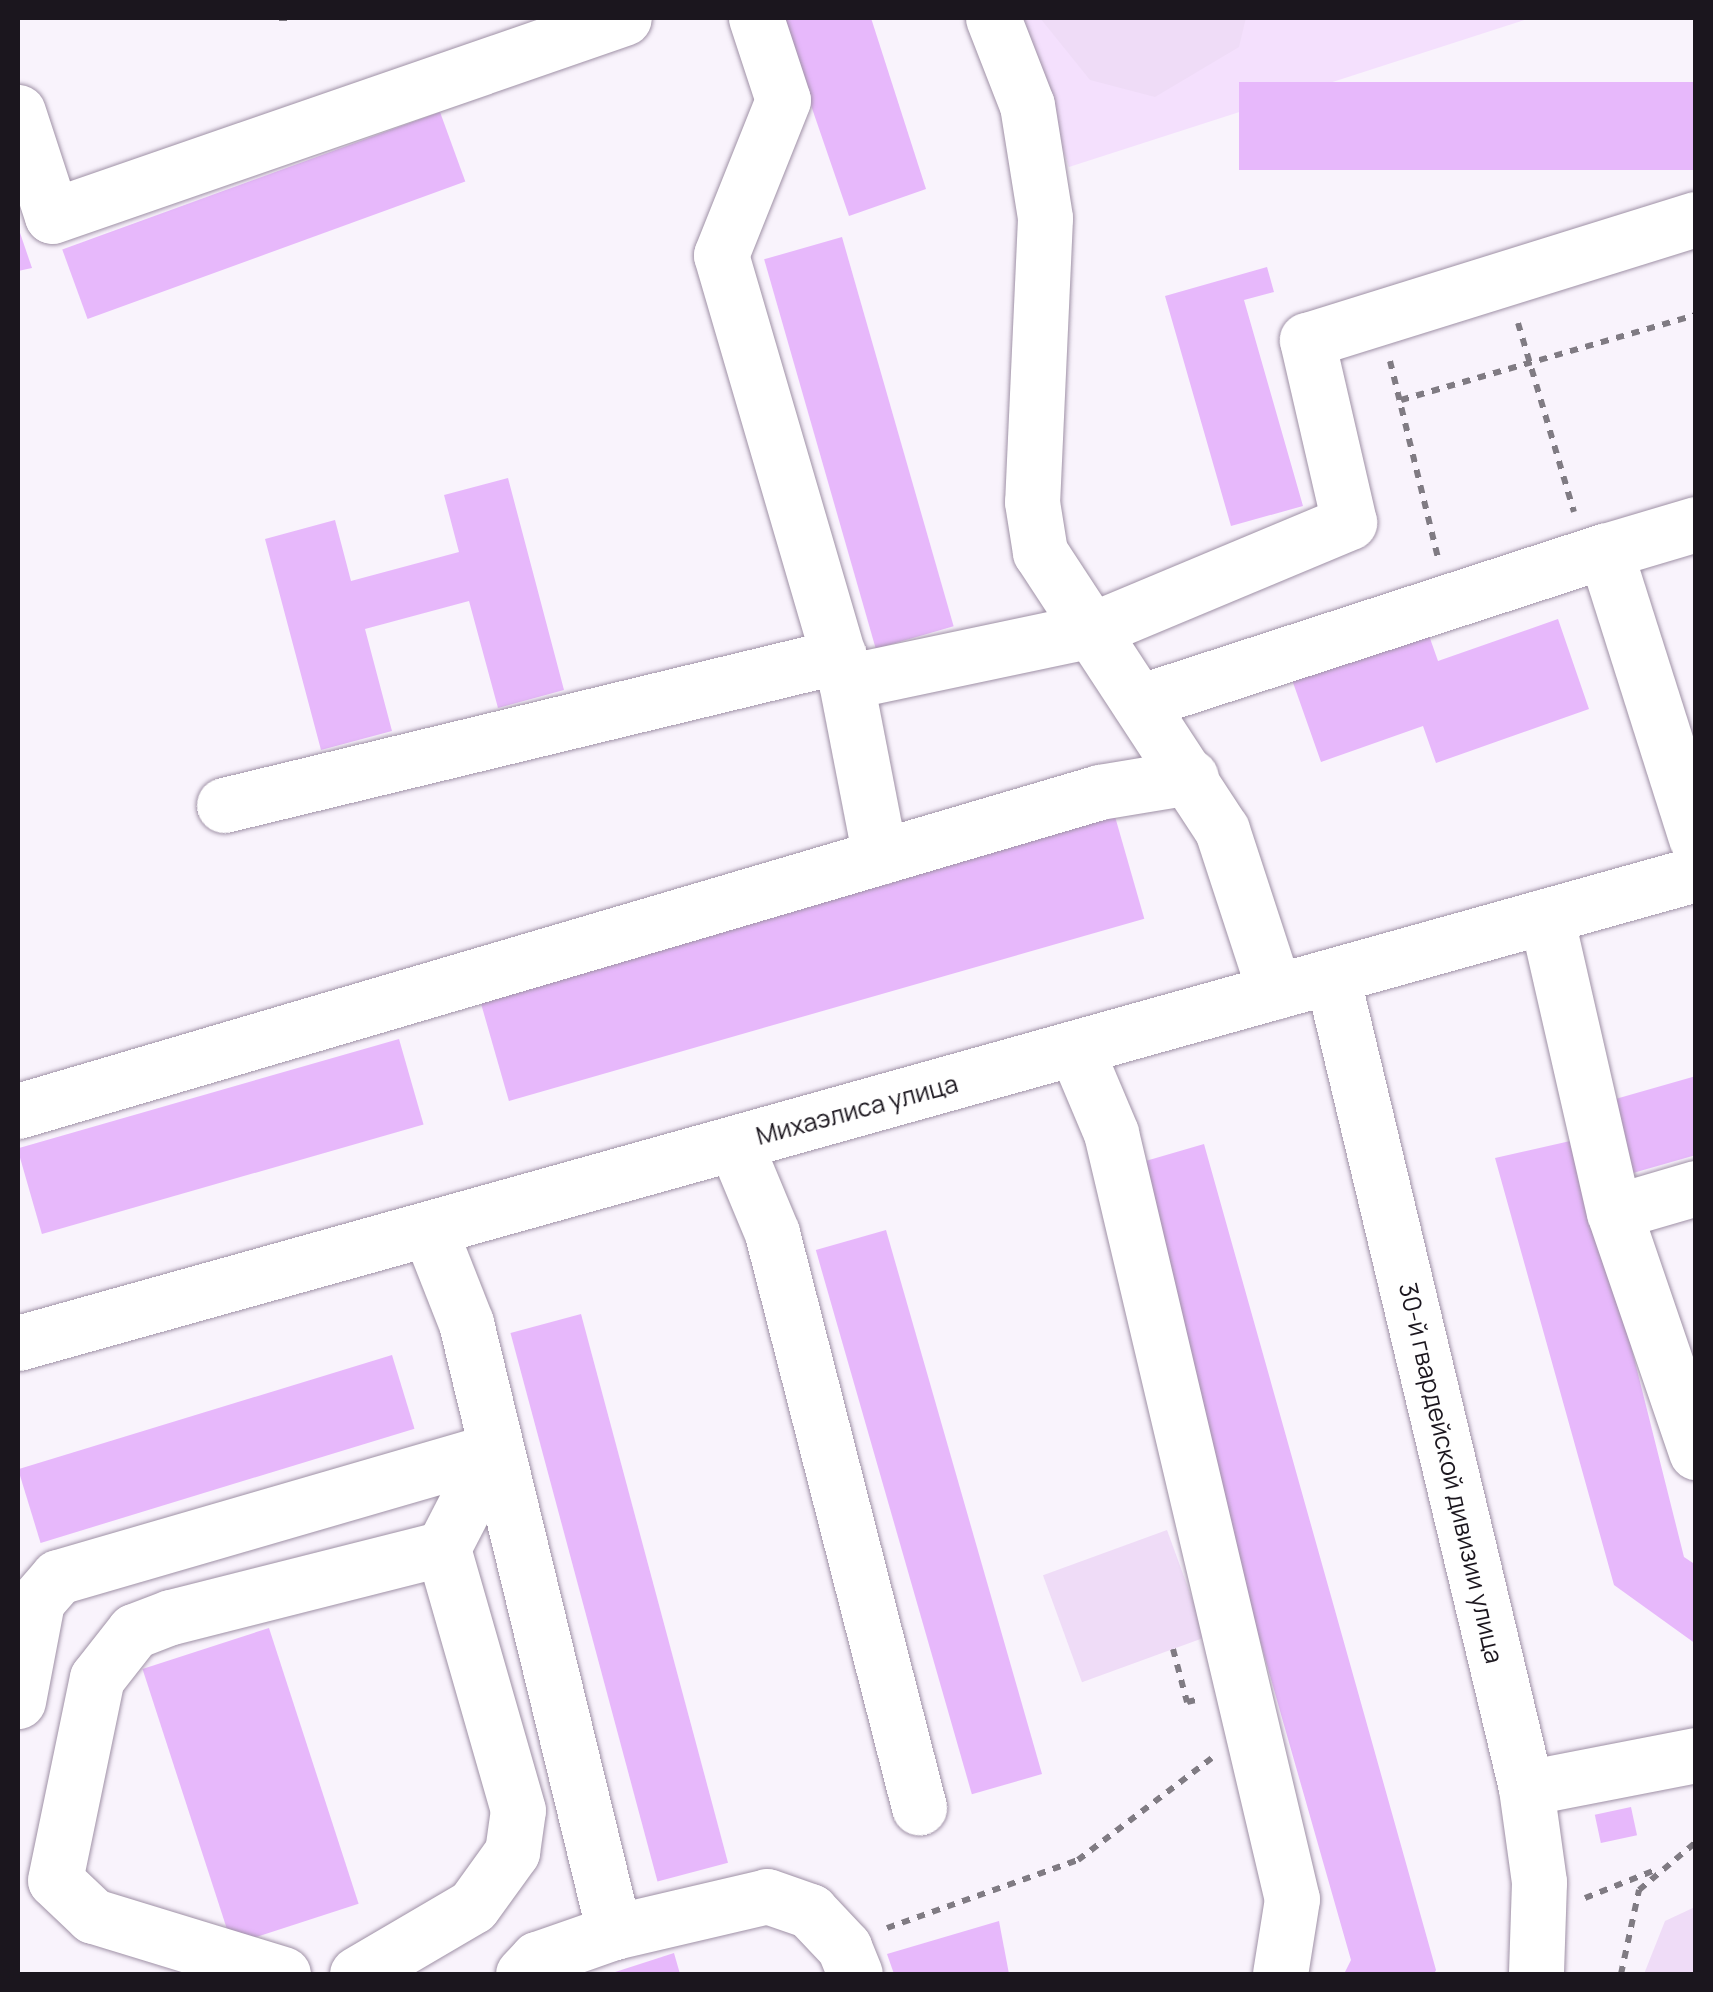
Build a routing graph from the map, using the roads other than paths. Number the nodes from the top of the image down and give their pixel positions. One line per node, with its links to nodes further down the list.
1 (624, 18): 4 (street)
2 (756, 18): 9 (street)
3 (994, 18): 8 (street)
4 (18, 112)
5 (1696, 219): 8 (street)
6 (1696, 524): 7 (street)
7 (1596, 554): 10 (street); 13 (street)
8 (1089, 631): 9 (street); 10 (street)
9 (842, 669): 12 (street); 14 (street)
10 (1138, 702): 11 (street)
11 (1190, 776): 14 (street); 18 (street)
12 (224, 805)
13 (1696, 838)
14 (880, 857): 20 (street)
15 (1696, 874): 16 (street, Михаэлиса улица)
16 (1546, 916): 17 (street, Михаэлиса улица); 23 (street)
17 (1332, 976): 18 (street, Михаэлиса улица); 31 (street, 30-й гвардейской дивизии улица)
18 (1275, 992): 19 (street, Михаэлиса улица)
19 (1076, 1050): 21 (street, Михаэлиса улица); 38 (street)
20 (18, 1112)
21 (735, 1144): 24 (street, Михаэлиса улица); 32 (street)
22 (1696, 1188): 23 (street)
23 (1614, 1212): 27 (street)
24 (429, 1229): 25 (street, Михаэлиса улица); 26 (street)
25 (18, 1343)
26 (493, 1451): 28 (street); 29 (street); 33 (street)
27 (1696, 1452)
28 (443, 1548): 35 (street); 36 (street)
29 (18, 1702)
30 (1696, 1754): 31 (street)
31 (1526, 1788): 39 (street, 30-й гвардейской дивизии улица)
32 (919, 1807)
33 (614, 1932): 34 (street); 37 (street)
34 (850, 1961)
35 (283, 1974)
36 (357, 1974)
37 (523, 1974)
38 (1280, 1974)
39 (1536, 1974)

